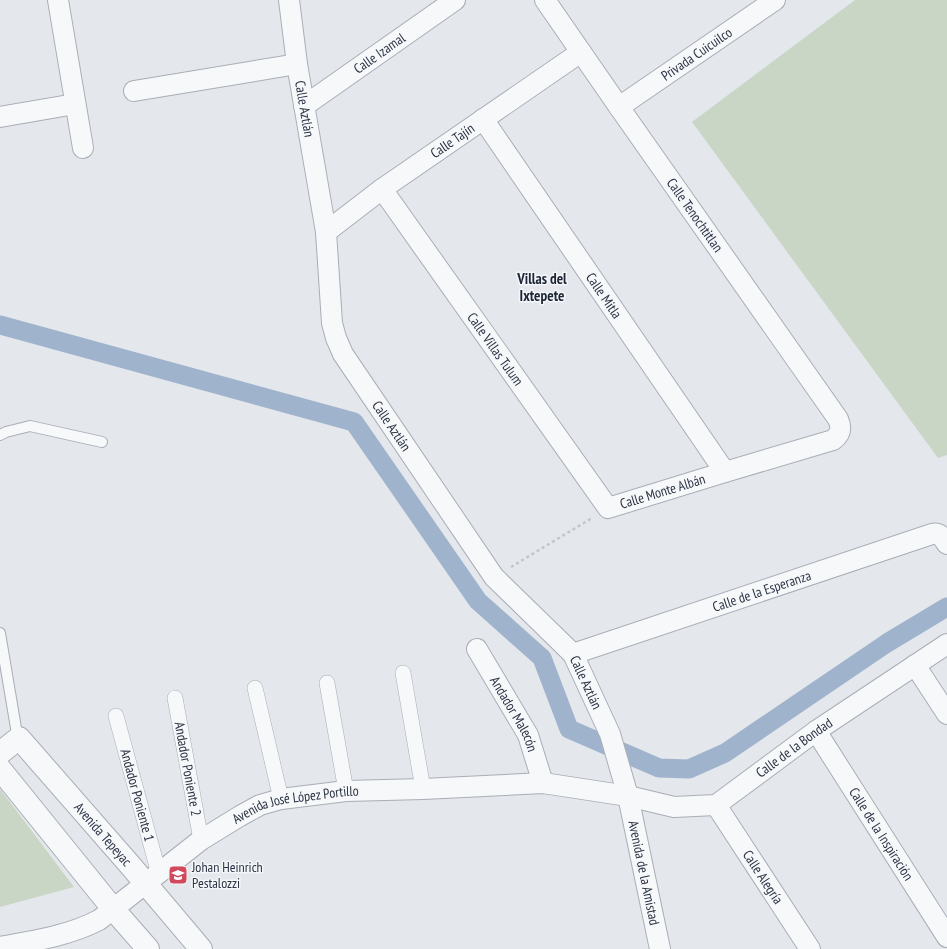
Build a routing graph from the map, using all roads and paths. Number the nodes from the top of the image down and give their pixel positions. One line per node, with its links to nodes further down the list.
1 (58, 0): 9 (street)
2 (289, 0): 7 (street, Calle Aztlán)
3 (455, 0): 10 (street, Calle Izamal)
4 (545, 0): 6 (street, Calle Tenochtitlan)
5 (775, 0): 11 (street, Privada Cuicuilco)
6 (581, 52): 11 (street, Calle Tenochtitlan); 13 (street, Calle Tajín)
7 (297, 64): 8 (street); 10 (street, Calle Aztlán)
8 (134, 92)
9 (75, 104): 12 (street); 14 (street)
10 (304, 106): 16 (street, Calle Aztlán)
11 (619, 107): 17 (street, Calle Tenochtitlan)
12 (0, 117)
13 (483, 119): 15 (street, Calle Tajín); 20 (street, Calle Mitla)
14 (83, 148)
15 (382, 189): 16 (street, Calle Tajín); 21 (street, Calle Villas Tulum)
16 (326, 232): 23 (street, Calle Aztlán)
17 (840, 431): 20 (street, Calle Monte Albán)
18 (0, 435): 19 (lane)
19 (102, 442)
20 (725, 472): 21 (street, Calle Monte Albán)
21 (608, 508): 23 (path, Calle Monte Albán)
22 (947, 544): 27 (street, Calle de la Esperanza)
23 (494, 577): 27 (street, Calle Aztlán)
24 (0, 633): 36 (lane)
25 (947, 644): 28 (street, Calle de la Bondad)
26 (477, 649): 39 (street, Andador Malecón)
27 (573, 654): 40 (street, Calle Aztlán)
28 (915, 664): 33 (street); 35 (street, Calle de la Bondad)
29 (403, 673): 41 (street)
30 (327, 683): 42 (street)
31 (255, 688): 43 (street)
32 (175, 698): 45 (street, Andador Poniente 2)
33 (947, 714)
34 (116, 716): 46 (street, Andador Poniente 1)
35 (816, 731): 44 (street, Calle de la Bondad); 48 (street, Calle de la Inspiración)
36 (19, 738): 37 (street); 46 (street, Avenida Tepeyac)
37 (0, 753)
38 (0, 769): 47 (street)
39 (543, 782): 40 (street, Avenida José López Portillo); 41 (street, Avenida José López Portillo)
40 (626, 787): 44 (street); 52 (street, Avenida de la Amistad)
41 (423, 789): 42 (street, Avenida José López Portillo)
42 (346, 791): 43 (street, Avenida José López Portillo)
43 (281, 800): 45 (street, Avenida José López Portillo)
44 (716, 805): 53 (street, Calle Alegría)
45 (202, 840): 46 (street, Avenida José López Portillo)
46 (153, 879): 47 (street, Avenida José López Portillo); 51 (street, Avenida Tepeyac)
47 (114, 910): 49 (street, Avenida José López Portillo); 50 (street)
48 (947, 937)
49 (0, 947)
50 (148, 949)
51 (201, 949)
52 (660, 949)
53 (810, 949)

